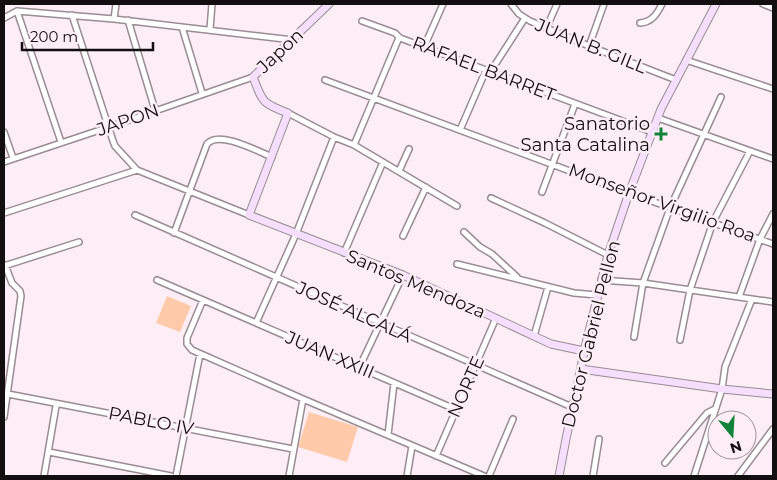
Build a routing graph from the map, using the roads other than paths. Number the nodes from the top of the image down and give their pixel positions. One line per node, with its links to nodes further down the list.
1 (116, 4): 15 (street)
2 (212, 4): 21 (street)
3 (329, 4): 24 (street, Japon)
4 (443, 4): 26 (street)
5 (511, 4): 16 (street, JUAN B. GILL)
6 (557, 4): 22 (street)
7 (604, 4): 25 (street)
8 (662, 4): 19 (street)
9 (716, 4): 27 (street, Doctor Gabriel Pellon)
10 (763, 4): 11 (street)
11 (773, 8)
12 (17, 11): 13 (street); 14 (street); 46 (street)
13 (72, 16): 15 (street); 40 (street)
14 (4, 18)
15 (114, 18): 17 (street)
16 (525, 18): 22 (street, JUAN B. GILL); 28 (street)
17 (128, 20): 20 (street); 37 (street)
18 (362, 21): 23 (street, RAFAEL BARRET)
19 (640, 23)
20 (182, 27): 21 (street); 33 (street)
21 (210, 29): 24 (street)
22 (546, 29): 25 (street, JUAN B. GILL)
23 (400, 38): 26 (street, RAFAEL BARRET); 34 (street)
24 (293, 40): 29 (street, Japon)
25 (588, 46): 31 (street, JUAN B. GILL)
26 (424, 47): 28 (street, RAFAEL BARRET)
27 (686, 60): 31 (street, Doctor Gabriel Pellon); 32 (street)
28 (488, 71): 36 (street, RAFAEL BARRET); 41 (street)
29 (253, 76): 33 (street, JAPON); 38 (street)
30 (325, 80): 34 (street, Monseñor Virgilio Roa)
31 (676, 80): 39 (street, Doctor Gabriel Pellon)
32 (773, 89)
33 (202, 94): 37 (street, JAPON)
34 (374, 97): 41 (street, Monseñor Virgilio Roa); 47 (street)
35 (721, 97): 44 (street)
36 (576, 104): 43 (street, RAFAEL BARRET); 55 (street)
37 (155, 110): 40 (street, JAPON)
38 (288, 112): 45 (street); 50 (street)
39 (658, 118): 43 (street, Doctor Gabriel Pellon); 44 (street)
40 (109, 127): 46 (street, JAPON); 56 (street)
41 (460, 130): 55 (street, Monseñor Virgilio Roa)
42 (4, 132): 51 (street)
43 (652, 132): 61 (street, Doctor Gabriel Pellon)
44 (703, 134): 49 (street); 64 (street)
45 (334, 137): 47 (street); 72 (street)
46 (61, 142): 51 (street, JAPON)
47 (354, 145): 54 (street)
48 (409, 149): 57 (street)
49 (750, 151): 52 (street); 69 (street)
50 (272, 157): 59 (street); 67 (street)
51 (13, 158): 53 (street, JAPON)
52 (773, 159)
53 (4, 162)
54 (383, 162): 57 (street); 77 (street)
55 (552, 163): 60 (street); 61 (street, Monseñor Virgilio Roa)
56 (137, 170): 59 (street); 65 (street)
57 (399, 171): 58 (street)
58 (426, 187): 63 (street); 73 (street)
59 (190, 190): 67 (street); 71 (street)
60 (542, 192)
61 (629, 193): 64 (street, Monseñor Virgilio Roa); 78 (street, Doctor Gabriel Pellon)
62 (491, 198): 78 (street)
63 (457, 206)
64 (670, 208): 69 (street, Monseñor Virgilio Roa); 86 (street)
65 (4, 213)
66 (773, 214): 74 (street)
67 (249, 215): 72 (street, Santos Mendoza)
68 (135, 216): 71 (street, JOSÉ ALCALÁ)
69 (713, 222): 74 (street, Monseñor Virgilio Roa); 88 (street)
70 (464, 232): 83 (street)
71 (174, 233): 82 (street, JOSÉ ALCALÁ)
72 (296, 234): 77 (street, Santos Mendoza); 82 (street)
73 (403, 236)
74 (760, 239): 76 (street, Monseñor Virgilio Roa); 90 (street)
75 (79, 242): 80 (street)
76 (773, 244)
77 (344, 252): 81 (street, Santos Mendoza)
78 (608, 255): 85 (street, Doctor Gabriel Pellon)
79 (457, 264): 83 (street)
80 (4, 266): 107 (street)
81 (403, 275): 94 (street, Santos Mendoza); 96 (street)
82 (277, 278): 95 (street); 96 (street, JOSÉ ALCALÁ)
83 (519, 279): 87 (street)
84 (157, 280): 92 (street, JUAN XXIII)
85 (601, 280): 86 (street); 89 (street, Doctor Gabriel Pellon)
86 (643, 283): 88 (street); 98 (street)
87 (548, 287): 89 (street); 97 (street)
88 (690, 290): 90 (street); 99 (street)
89 (597, 295): 100 (street, Doctor Gabriel Pellon)
90 (739, 297): 91 (street)
91 (752, 299): 93 (street); 106 (street)
92 (203, 300): 95 (street, JUAN XXIII); 101 (street)
93 (773, 302)
94 (496, 318): 97 (street, Santos Mendoza); 102 (street, NORTE)
95 (256, 323): 103 (street, JUAN XXIII)
96 (379, 324): 102 (street, JOSÉ ALCALÁ); 103 (street)
97 (534, 336): 100 (street, Santos Mendoza)
98 (634, 337)
99 (680, 340)
100 (584, 351): 104 (street, Doctor Gabriel Pellon)
101 (200, 354): 109 (street); 116 (street)
102 (477, 365): 111 (street, JOSÉ ALCALÁ); 113 (street, NORTE)
103 (359, 368): 105 (street, JUAN XXIII)
104 (580, 369): 106 (street); 111 (street, Doctor Gabriel Pellon)
105 (394, 382): 113 (street, JUAN XXIII); 118 (street)
106 (722, 389): 108 (street); 112 (street)
107 (8, 394): 110 (street, PABLO IV); 114 (street)
108 (773, 394)
109 (303, 399): 118 (street); 121 (street)
110 (58, 404): 116 (street, PABLO IV); 122 (street)
111 (572, 407): 132 (street, Doctor Gabriel Pellon)
112 (715, 409): 124 (street); 134 (street)
113 (456, 410): 123 (street, NORTE)
114 (4, 417)
115 (513, 419): 131 (street)
116 (185, 428): 121 (street, PABLO IV); 127 (street)
117 (773, 428): 135 (street)
118 (388, 435): 120 (street)
119 (599, 439): 133 (street)
120 (412, 446): 123 (street); 129 (street)
121 (293, 449): 128 (street)
122 (49, 452): 125 (street); 126 (street)
123 (436, 456): 130 (street)
124 (665, 463)
125 (44, 476)
126 (171, 476)
127 (176, 476)
128 (289, 476)
129 (407, 476)
130 (484, 476)
131 (489, 476)
132 (560, 476)
133 (594, 476)
134 (694, 476)
135 (738, 476)

